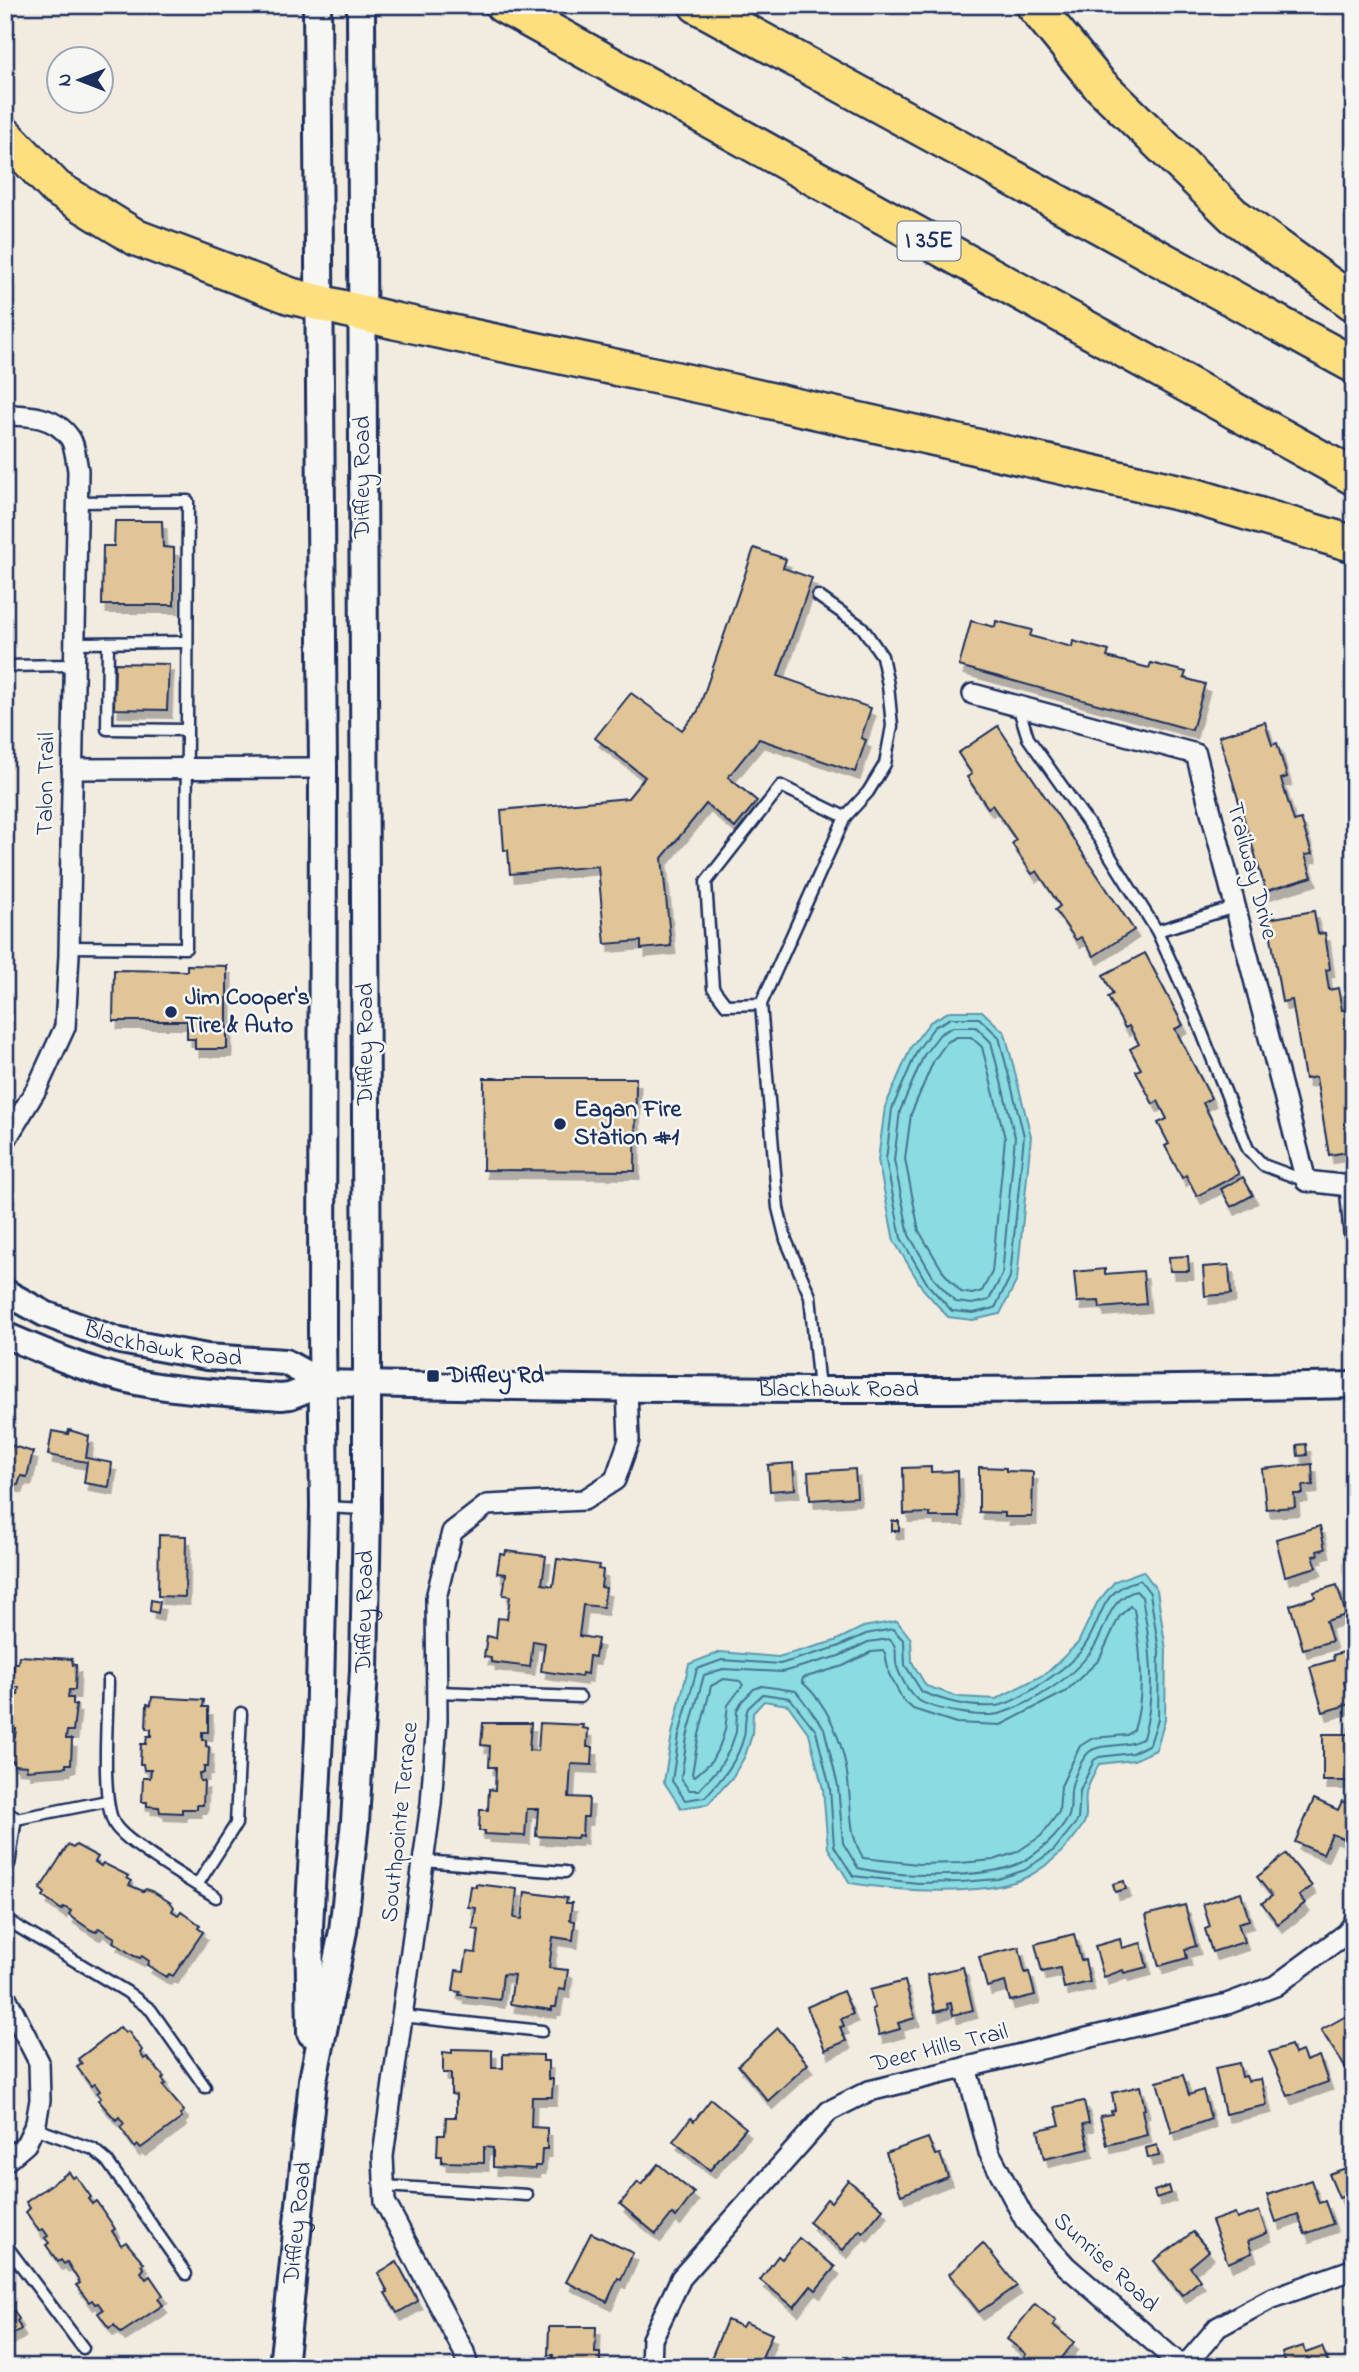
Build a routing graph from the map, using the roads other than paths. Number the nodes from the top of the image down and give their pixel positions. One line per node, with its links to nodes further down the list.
1 (317, 5): 7 (main road, Diffley Road)
2 (361, 5): 9 (main road, Diffley Road)
3 (503, 5): 12 (highway, I 35E)
4 (697, 5): 10 (highway)
5 (1034, 5): 8 (highway)
6 (5, 135): 7 (highway)
7 (318, 302): 9 (highway); 24 (main road, Diffley Road)
8 (1354, 303)
9 (361, 313): 14 (highway); 39 (main road, Diffley Road)
10 (1354, 365)
11 (5, 415): 13 (street, Talon Trail)
12 (1354, 477)
13 (77, 502): 16 (lane); 17 (street, Talon Trail)
14 (1354, 544)
15 (818, 596): 27 (lane)
16 (187, 642): 18 (lane); 23 (lane)
17 (75, 643): 18 (lane); 19 (street, Talon Trail)
18 (108, 643): 23 (lane)
19 (74, 665): 20 (lane); 25 (street, Talon Trail)
20 (5, 666)
21 (973, 694): 22 (street, Trailway Drive)
22 (1018, 706): 28 (street, Trailway Drive); 29 (lane)
23 (186, 730): 26 (lane)
24 (323, 768): 26 (street); 38 (main road, Diffley Road)
25 (72, 769): 26 (street); 30 (street, Talon Trail)
26 (186, 769): 30 (lane)
27 (845, 817): 31 (lane); 31 (lane)
28 (1235, 907): 29 (lane); 33 (street, Trailway Drive)
29 (1157, 931): 33 (lane)
30 (69, 947): 32 (street, Talon Trail)
31 (761, 1004): 42 (lane)
32 (5, 1142)
33 (1306, 1181): 34 (street)
34 (1352, 1185): 35 (street)
35 (1354, 1233)
36 (5, 1292): 38 (street, Blackhawk Road)
37 (5, 1335): 38 (street, Blackhawk Road)
38 (323, 1382): 39 (street, Blackhawk Road); 43 (main road, Diffley Road)
39 (368, 1384): 41 (street, Blackhawk Road); 44 (main road, Diffley Road)
40 (1354, 1385): 42 (street, Blackhawk Road)
41 (628, 1390): 42 (street, Blackhawk Road); 46 (street, Southpointe Terrace)
42 (819, 1390)
43 (324, 1507): 44 (lane); 63 (main road, Diffley Road)
44 (368, 1509): 63 (main road, Diffley Road)
45 (108, 1681): 49 (lane)
46 (437, 1692): 47 (lane); 51 (street, Southpointe Terrace)
47 (580, 1697)
48 (241, 1713): 54 (lane)
49 (107, 1801): 50 (lane); 54 (lane)
50 (8, 1817): 52 (street)
51 (423, 1861): 53 (lane); 59 (street, Southpointe Terrace)
52 (5, 1862)
53 (565, 1872)
54 (197, 1885): 55 (lane)
55 (216, 1897)
56 (5, 1919): 64 (lane)
57 (1354, 1923): 62 (street, Deer Hills Trail)
58 (5, 1995): 60 (street)
59 (402, 2017): 61 (lane); 67 (street, Southpointe Terrace)
60 (12, 2023): 65 (street)
61 (542, 2031)
62 (966, 2067): 75 (street, Deer Hills Trail); 76 (street, Sunrise Road)
63 (313, 2080): 73 (main road, Diffley Road)
64 (205, 2087)
65 (34, 2128): 66 (street); 71 (lane)
66 (5, 2162)
67 (384, 2186): 68 (lane); 74 (street, Southpointe Terrace)
68 (527, 2195)
69 (5, 2244): 72 (lane)
70 (1354, 2269): 76 (street)
71 (186, 2274)
72 (83, 2348)
73 (283, 2367)
74 (468, 2367)
75 (651, 2367)
76 (1184, 2367)

